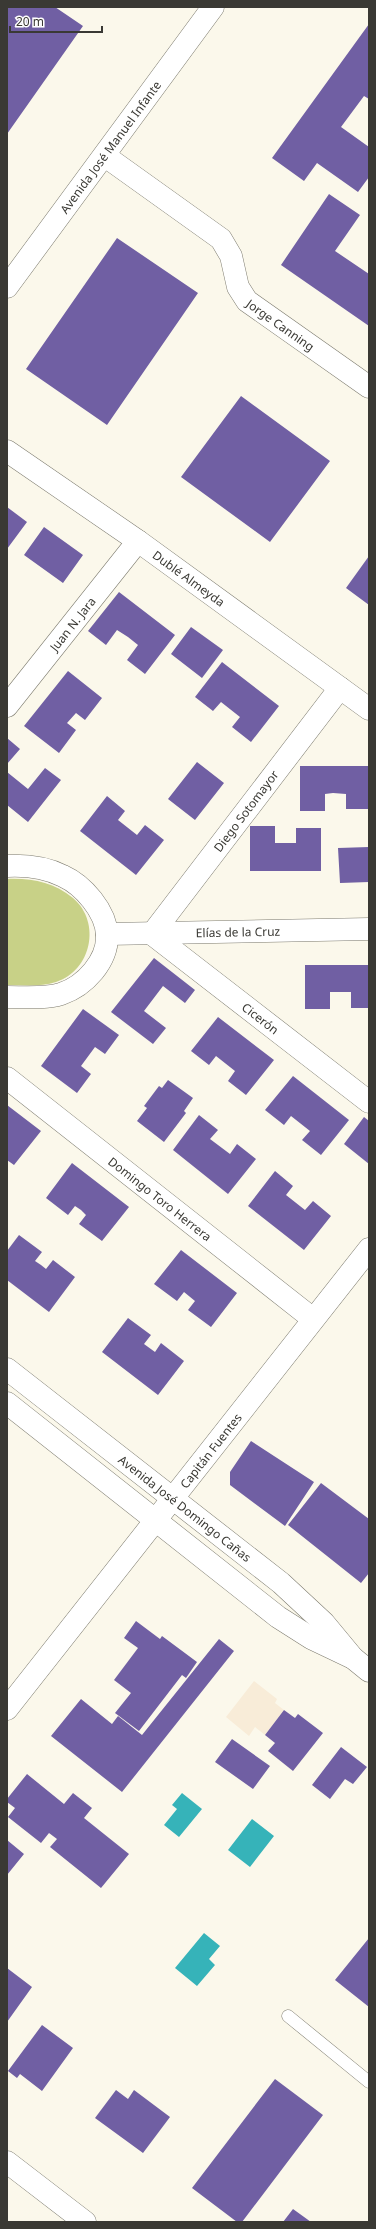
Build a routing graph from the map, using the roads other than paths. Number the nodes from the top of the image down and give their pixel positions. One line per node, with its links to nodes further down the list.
1 (213, 7): 2 (street, Avenida José Manuel Infante)
2 (104, 156): 3 (street, Avenida José Manuel Infante); 4 (street, Jorge Canning)
3 (7, 287)
4 (369, 387)
5 (7, 451): 6 (street, Dublé Almeyda)
6 (138, 541): 7 (street, Dublé Almeyda); 8 (street, Juan N. Jara)
7 (340, 688): 9 (street, Dublé Almeyda); 13 (street, Diego Sotomayor)
8 (7, 706)
9 (369, 709)
10 (7, 866): 12 (street)
11 (369, 929): 13 (street, Elías de la Cruz)
12 (107, 934): 13 (street, Elías de la Cruz); 14 (street)
13 (152, 934): 16 (street, Cicerón)
14 (7, 997)
15 (7, 1078): 18 (street, Domingo Toro Herrera)
16 (369, 1102)
17 (369, 1249): 18 (street, Capitán Fuentes)
18 (313, 1319): 21 (street, Capitán Fuentes)
19 (7, 1369): 21 (street, Avenida José Domingo Cañas)
20 (7, 1403): 22 (street, Avenida José Domingo Cañas)
21 (173, 1496): 22 (street, Capitán Fuentes); 23 (street, Avenida José Domingo Cañas)
22 (154, 1520): 23 (street, Avenida José Domingo Cañas); 24 (street, Capitán Fuentes)
23 (361, 1664)
24 (7, 1709)
25 (288, 2016): 26 (lane)
26 (369, 2082)
27 (7, 2162): 28 (street)
28 (85, 2222)

